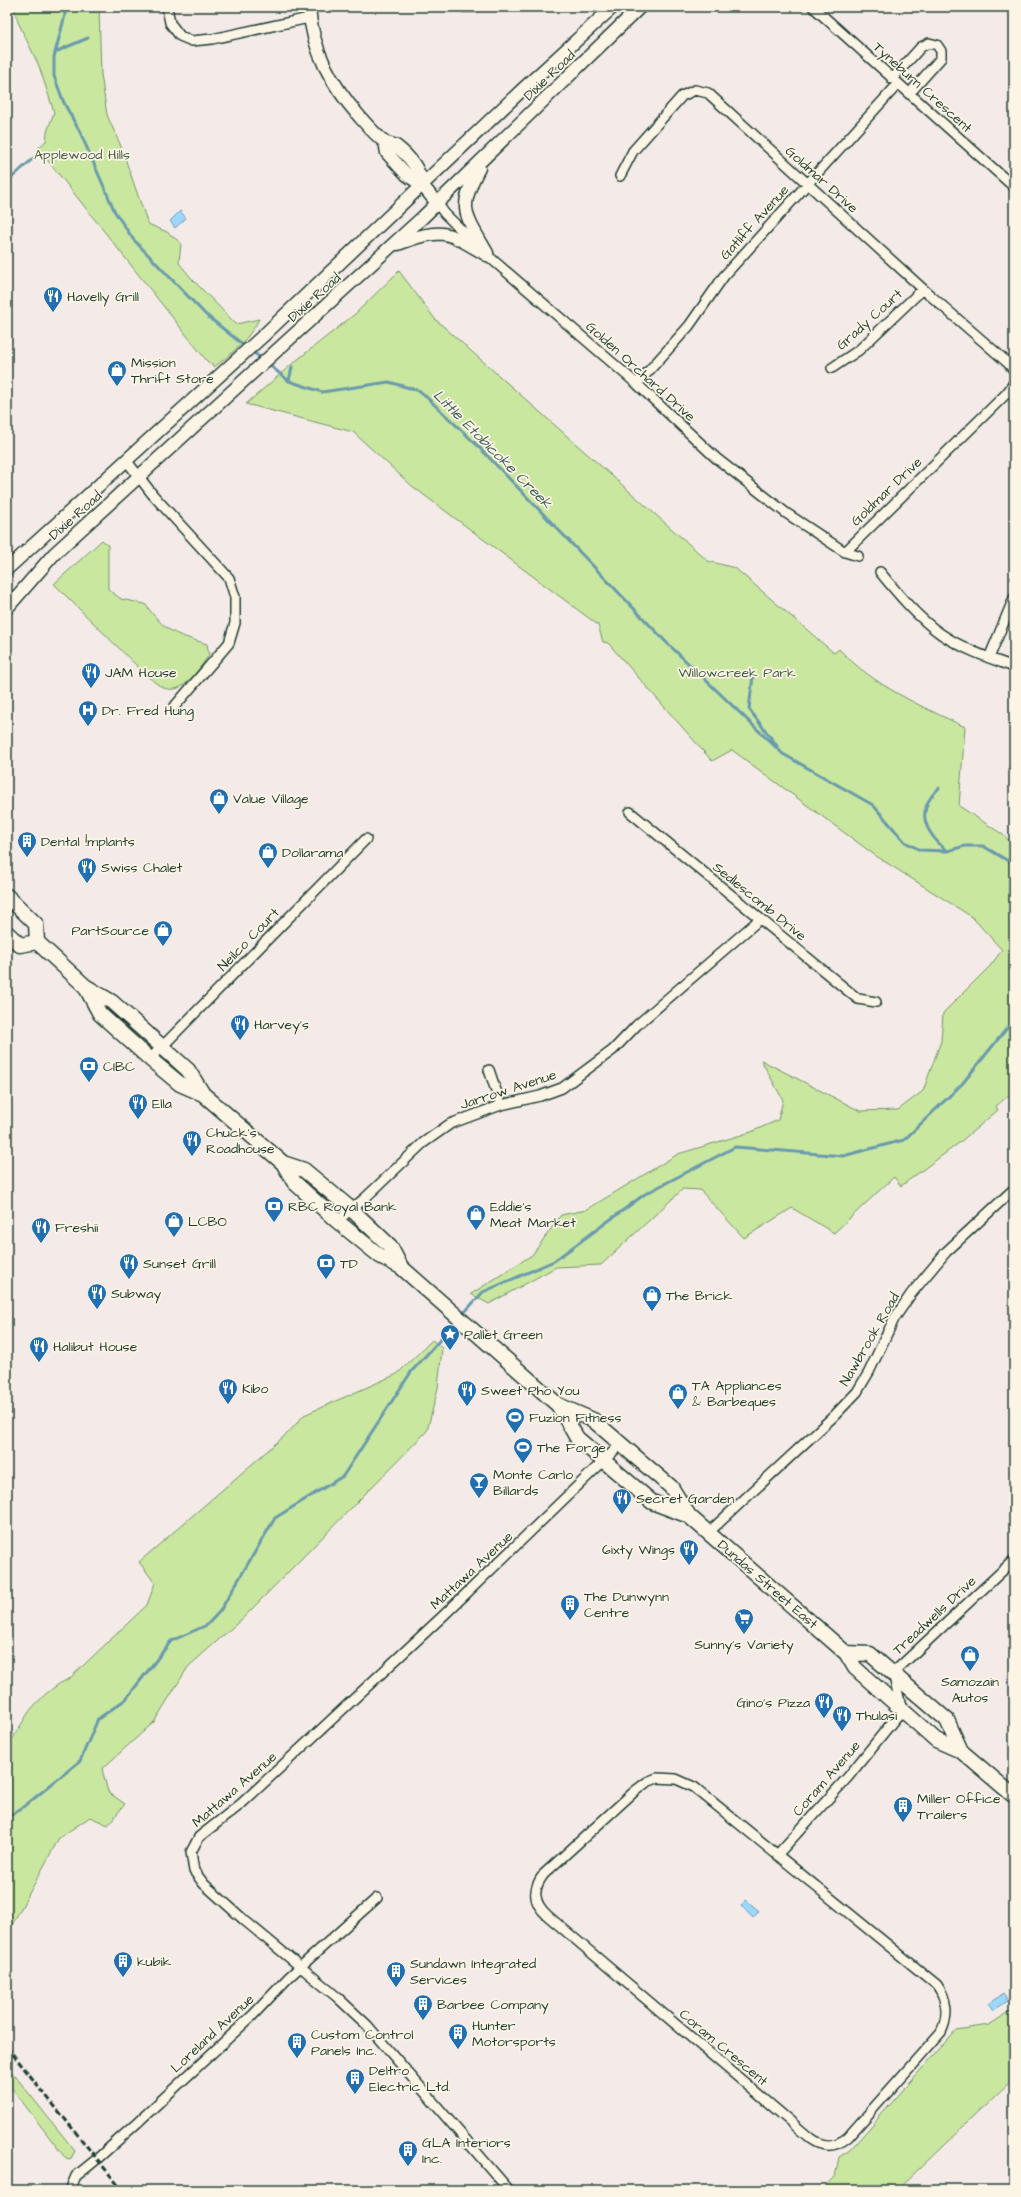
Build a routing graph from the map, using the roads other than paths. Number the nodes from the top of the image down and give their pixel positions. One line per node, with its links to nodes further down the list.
1 (167, 7): 7 (street)
2 (464, 7): 3 (street)
3 (475, 7)
4 (613, 7): 12 (main road, Dixie Road)
5 (640, 7): 10 (main road, Dixie Road)
6 (813, 7): 8 (street, Tyneburn Crescent)
7 (309, 12): 12 (main road, Golden Orchard Drive)
8 (895, 82): 9 (street, Tyneburn Crescent); 9 (street, Gatliff Avenue); 13 (street, Gatliff Avenue)
9 (909, 94): 14 (street, Tyneburn Crescent)
10 (484, 159): 15 (main road, Dixie Road); 17 (main road)
11 (620, 176): 13 (street, Goldmar Drive)
12 (422, 185): 15 (main road, Golden Orchard Drive); 23 (main road, Dixie Road)
13 (807, 185): 18 (street, Goldmar Drive); 22 (street, Gatliff Avenue)
14 (1014, 187)
15 (437, 203): 16 (main road, Dixie Road); 17 (street, Golden Orchard Drive)
16 (390, 247): 17 (main road); 24 (main road, Dixie Road)
17 (487, 254): 22 (street, Golden Orchard Drive)
18 (923, 289): 19 (street, Grady Court); 20 (street, Goldmar Drive)
19 (832, 368)
20 (1014, 370)
21 (1014, 383): 25 (street, Goldmar Drive)
22 (637, 384): 25 (street, Golden Orchard Drive)
23 (126, 460): 24 (street); 27 (main road, Dixie Road)
24 (139, 478): 30 (main road, Dixie Road); 33 (street)
25 (845, 552): 26 (street, Golden Orchard Drive)
26 (858, 556)
27 (7, 569)
28 (880, 572): 31 (street)
29 (1014, 598): 31 (street)
30 (7, 608)
31 (988, 658): 32 (street)
32 (1014, 667)
33 (175, 706)
34 (630, 812): 37 (street, Sedlescomb Drive)
35 (366, 839): 42 (street, Neilco Court)
36 (7, 896): 39 (main road)
37 (760, 919): 41 (street, Sedlescomb Drive); 46 (street, Jarrow Avenue)
38 (7, 933): 39 (main road)
39 (37, 942): 40 (main road, Dundas Street East)
40 (85, 986): 42 (main road, Dundas Street East); 43 (main road, Dundas Street East)
41 (876, 1002)
42 (162, 1047): 43 (street, Neilco Court); 45 (main road, Dundas Street East)
43 (150, 1060): 45 (main road, Dundas Street East)
44 (489, 1070): 46 (street)
45 (203, 1094): 47 (main road, Dundas Street East)
46 (501, 1105): 49 (street, Jarrow Avenue)
47 (283, 1163): 49 (main road, Dundas Street East); 50 (main road, Dundas Street East)
48 (1014, 1190): 56 (street, Nawbrook Road)
49 (351, 1210): 50 (street, Jarrow Avenue); 51 (main road, Dundas Street East)
50 (337, 1221): 51 (main road, Dundas Street East)
51 (401, 1267): 52 (main road, Dundas Street East)
52 (558, 1405): 53 (main road, Dundas Street East); 54 (main road, Dundas Street East)
53 (621, 1444): 54 (street, Mattawa Avenue); 55 (main road, Dundas Street East)
54 (605, 1461): 55 (main road, Dundas Street East); 65 (street, Mattawa Avenue)
55 (689, 1516): 56 (main road, Dundas Street East)
56 (708, 1532): 58 (main road, Dundas Street East)
57 (1014, 1560): 59 (street, Treadwells Drive)
58 (846, 1653): 59 (main road, Dundas Street East); 60 (main road, Dundas Street East)
59 (893, 1673): 60 (street, Treadwells Drive); 61 (main road, Dundas Street East)
60 (898, 1715): 61 (main road, Dundas Street East); 63 (street, Coram Avenue)
61 (961, 1751): 62 (main road, Dundas Street East)
62 (1014, 1796)
63 (778, 1854): 63 (street, Coram Crescent)
64 (377, 1898): 65 (street, Loreland Avenue)
65 (301, 1967): 66 (street, Loreland Avenue); 67 (street, Mattawa Avenue)
66 (70, 2190)
67 (509, 2190)

